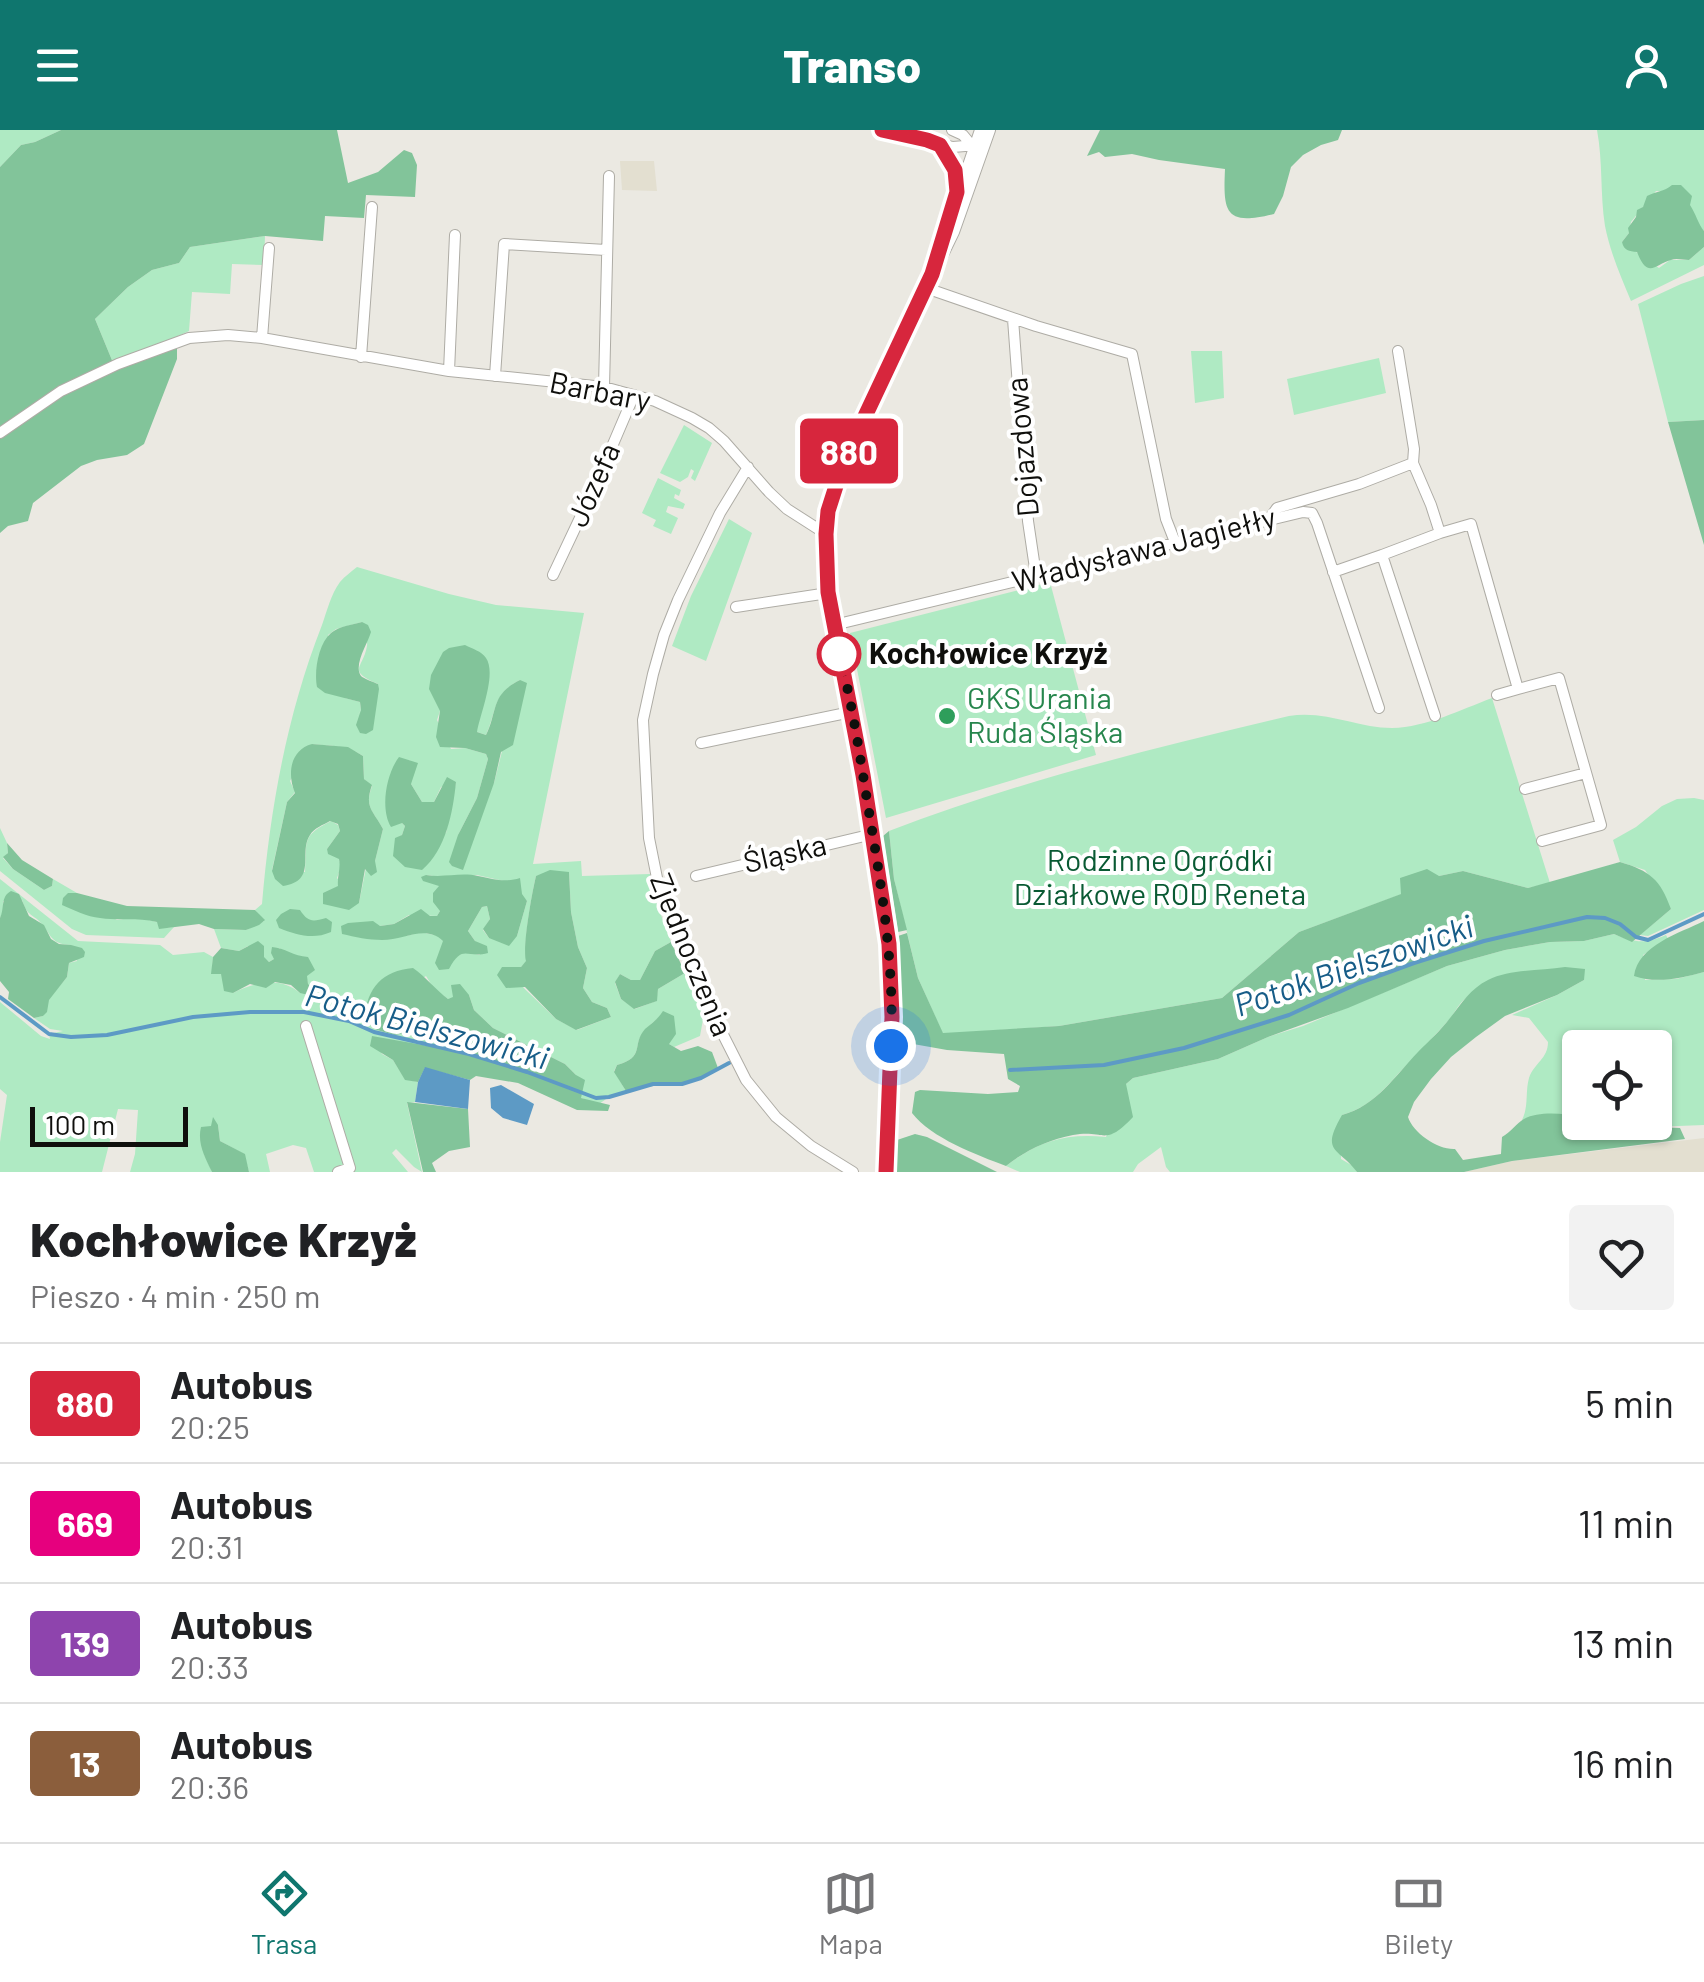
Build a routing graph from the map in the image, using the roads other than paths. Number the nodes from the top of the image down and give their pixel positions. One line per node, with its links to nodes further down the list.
1 (882, 130): 4 (street)
2 (952, 130): 5 (street)
3 (986, 133): 5 (street); 6 (street)
4 (940, 145): 5 (street); 8 (street)
5 (973, 147): 6 (street); 8 (street)
6 (979, 162): 13 (street)
7 (609, 176): 12 (street)
8 (957, 192): 13 (street)
9 (372, 208): 18 (street)
10 (456, 234): 19 (street)
11 (268, 248): 16 (street)
12 (606, 250): 20 (street); 21 (street)
13 (932, 274): 14 (street)
14 (926, 288): 15 (street); 26 (street)
15 (1013, 318): 31 (street); 34 (street, Dojazdowa)
16 (262, 338): 18 (street, Barbary); 23 (street, Barbary)
17 (1398, 350): 24 (street)
18 (361, 356): 19 (street, Barbary)
19 (449, 371): 20 (street, Barbary)
20 (495, 376): 21 (street, Barbary)
21 (604, 386): 22 (street, Barbary)
22 (634, 394): 25 (street, Barbary); 35 (street, Józefa)
23 (0, 433)
24 (1413, 464): 28 (street); 29 (street)
25 (748, 467): 27 (street, Barbary); 52 (street, Zjednoczenia)
26 (828, 511): 27 (street); 30 (street)
27 (798, 516): 30 (street, Barbary)
28 (1270, 519): 31 (street, Władysława Jagiełły); 33 (street, Władysława Jagiełły)
29 (1440, 533): 32 (street); 39 (street)
30 (826, 534): 36 (street)
31 (1176, 542): 34 (street, Władysława Jagiełły)
32 (1382, 555): 33 (street); 43 (street)
33 (1333, 572): 41 (street, Władysława Jagiełły)
34 (1036, 575): 38 (street, Władysława Jagiełły)
35 (553, 576)
36 (828, 592): 37 (street); 38 (street)
37 (736, 607)
38 (834, 625): 42 (street)
39 (1518, 689): 40 (street); 45 (street)
40 (1496, 695)
41 (1379, 708)
42 (851, 712): 44 (street); 47 (street)
43 (1435, 716)
44 (701, 744)
45 (1586, 773): 46 (street); 48 (street)
46 (1525, 789)
47 (873, 834): 49 (street, Śląska); 53 (street)
48 (1542, 841)
49 (696, 876)
50 (306, 1026): 51 (street)
51 (338, 1172)
52 (853, 1172)
53 (886, 1172)

